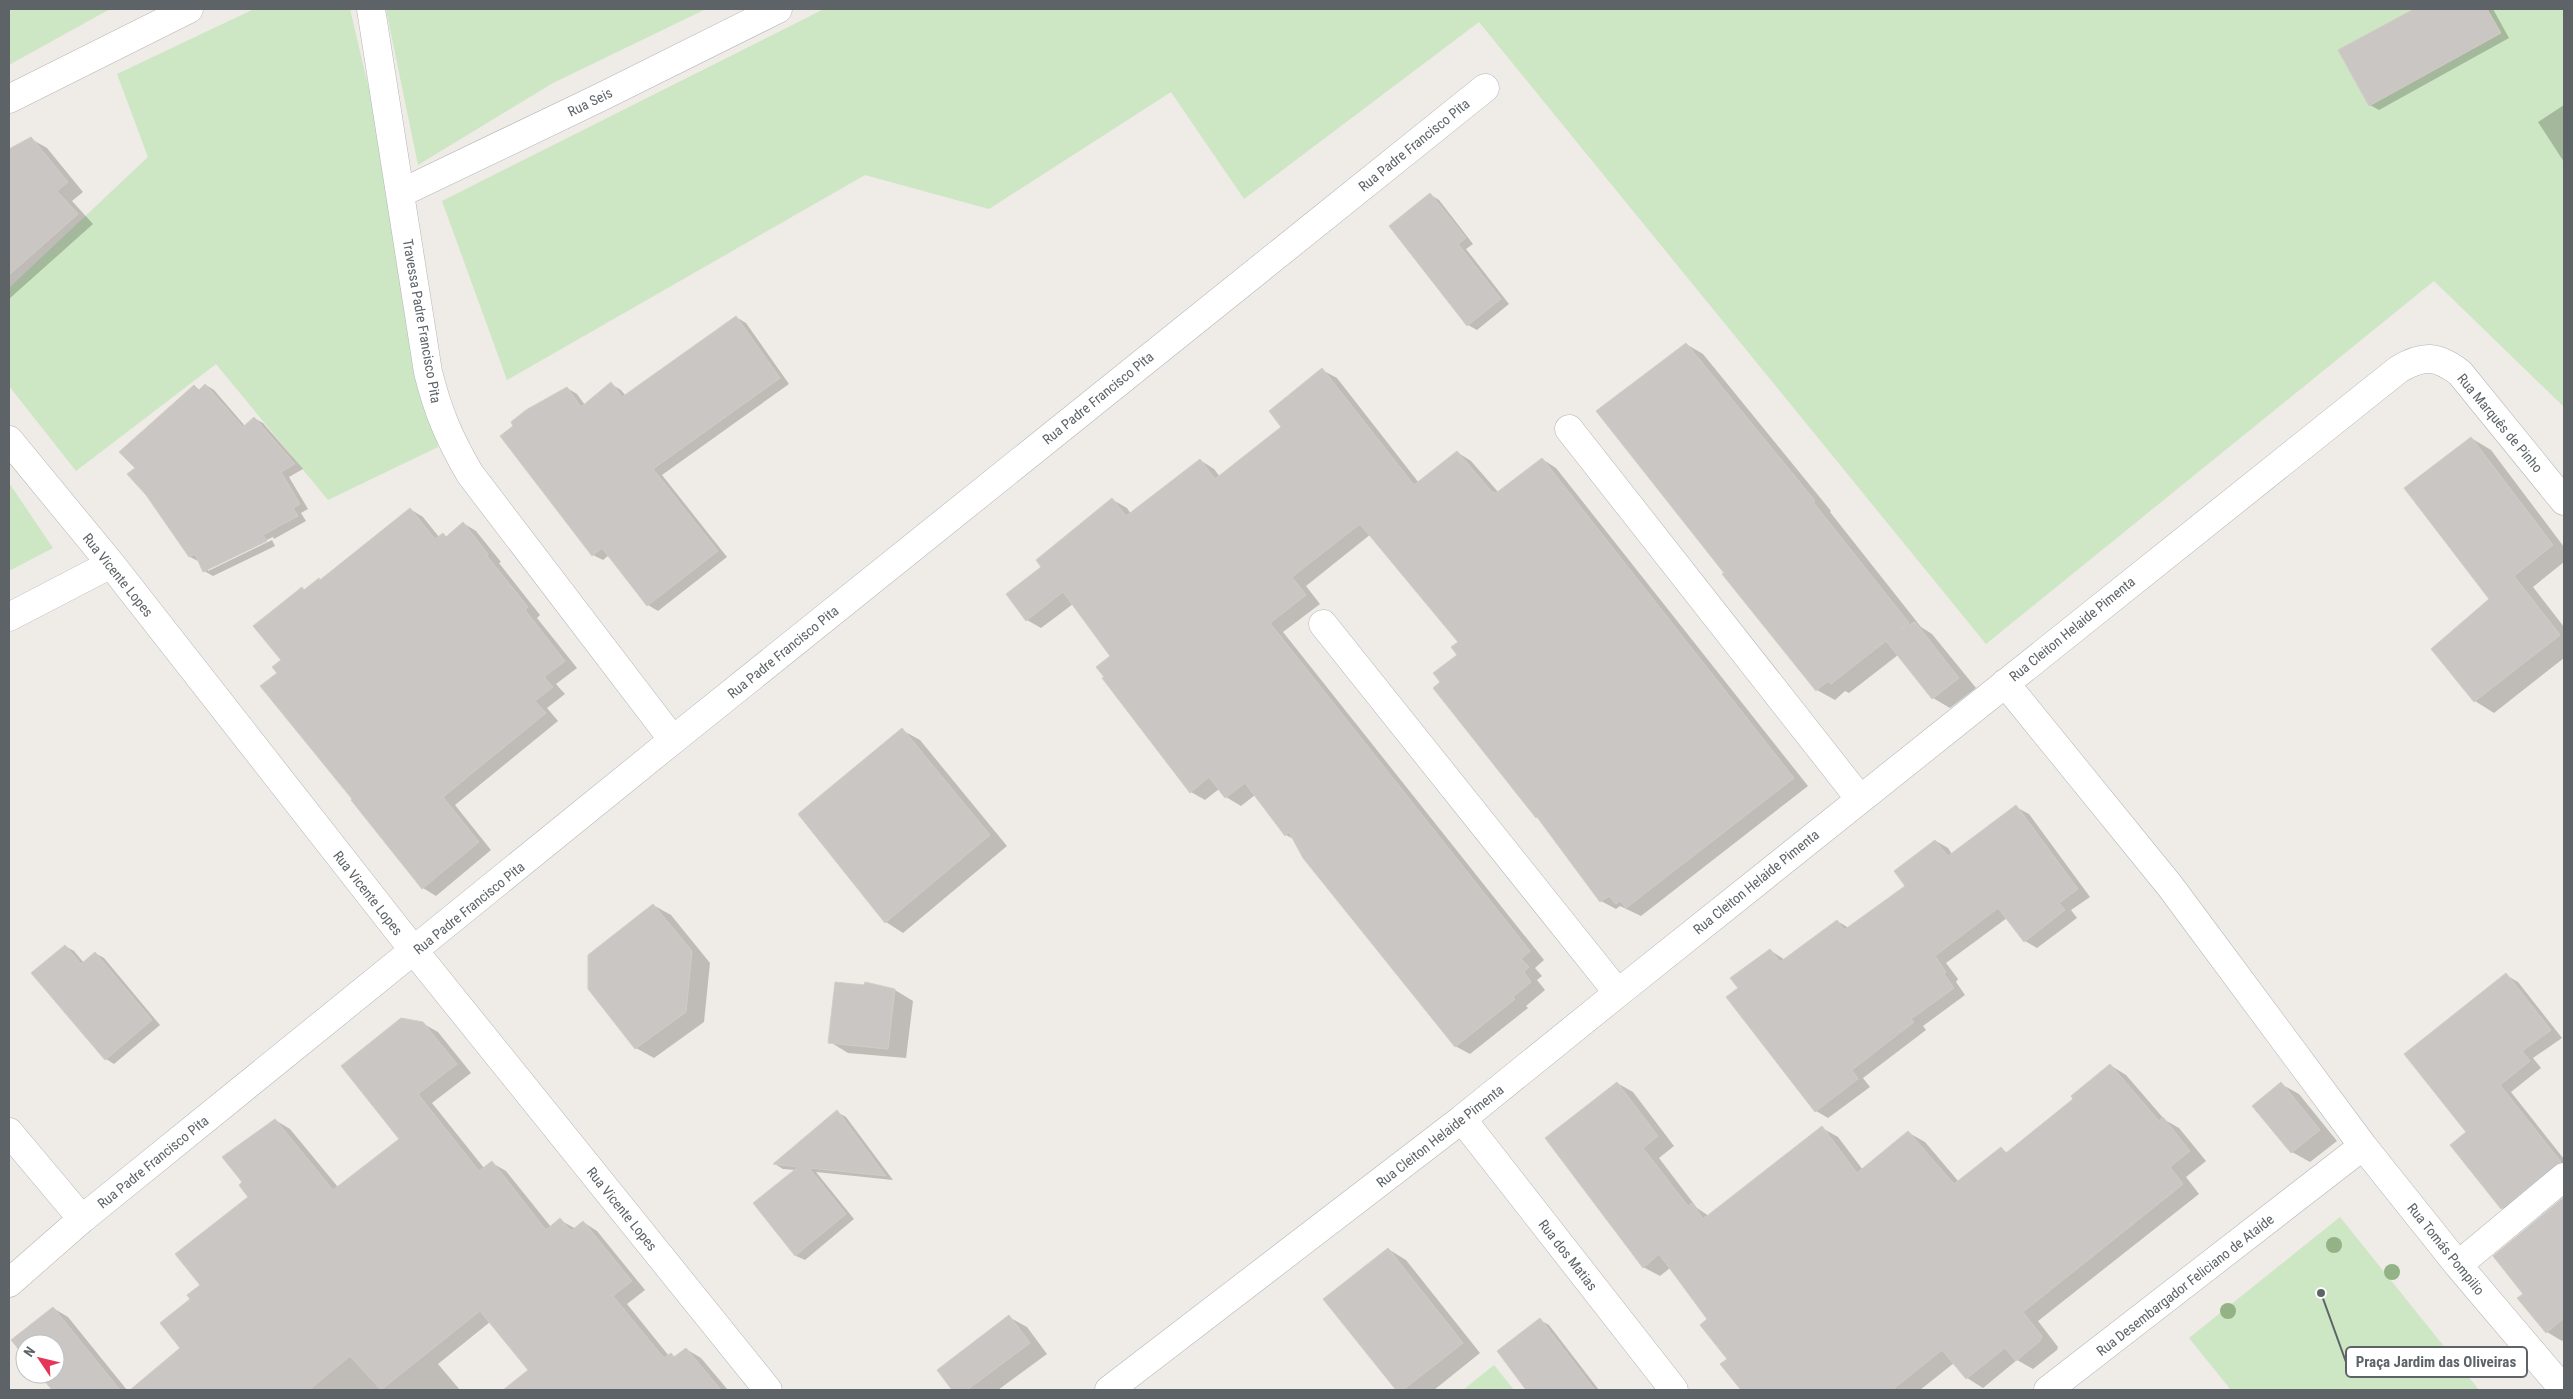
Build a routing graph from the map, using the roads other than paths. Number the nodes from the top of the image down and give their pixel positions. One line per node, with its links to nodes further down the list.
1 (189, 9): 5 (street)
2 (371, 9): 6 (street, Travessa Padre Francisco Pita)
3 (778, 9): 6 (street, Rua Seis)
4 (1485, 88): 15 (street, Rua Padre Francisco Pita)
5 (9, 99)
6 (401, 192): 15 (street, Travessa Padre Francisco Pita)
7 (2398, 369): 10 (street, Rua Marquês de Pinho); 14 (street, Rua Cleiton Helaide Pimenta)
8 (1568, 429): 16 (street)
9 (9, 440): 11 (street, Rua Vicente Lopes)
10 (2564, 501)
11 (111, 564): 12 (street); 17 (street, Rua Vicente Lopes)
12 (9, 617)
13 (1323, 624): 18 (street)
14 (2005, 683): 16 (street, Rua Cleiton Helaide Pimenta); 21 (street, Rua Tomás Pompilio)
15 (673, 740): 17 (street, Rua Padre Francisco Pita)
16 (1860, 799): 18 (street, Rua Cleiton Helaide Pimenta)
17 (415, 952): 23 (street, Rua Padre Francisco Pita); 26 (street, Rua Vicente Lopes)
18 (1618, 993): 19 (street, Rua Cleiton Helaide Pimenta)
19 (1462, 1120): 27 (street, Rua Cleiton Helaide Pimenta); 28 (street, Rua dos Matias)
20 (9, 1132): 23 (street)
21 (2364, 1146): 24 (street, Rua Tomás Pompilio); 29 (street, Rua Desembargador Feliciano de Ataíde)
22 (2564, 1177): 24 (street)
23 (82, 1219): 25 (street, Rua Padre Francisco Pita)
24 (2458, 1265): 30 (street, Rua Tomás Pompilio)
25 (9, 1283)
26 (768, 1390)
27 (1109, 1390)
28 (1674, 1390)
29 (2048, 1390)
30 (2564, 1390)

